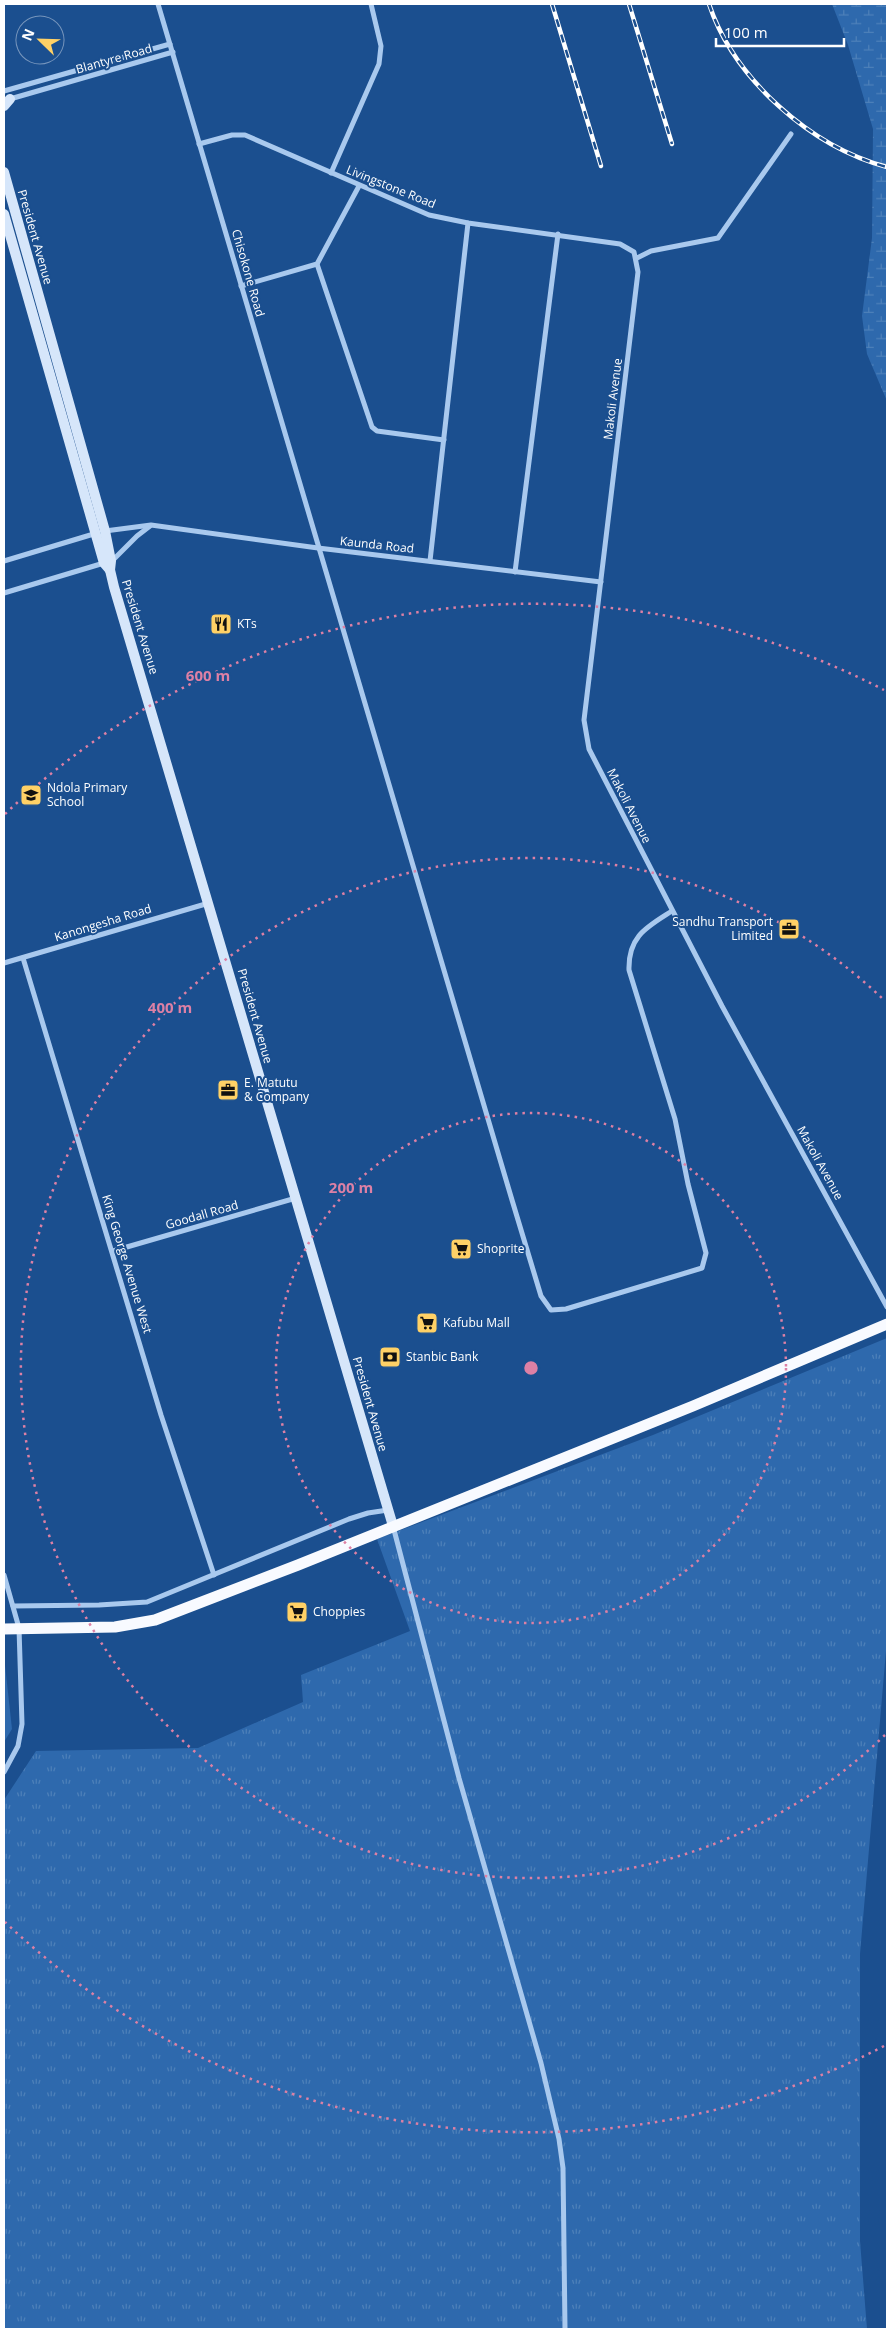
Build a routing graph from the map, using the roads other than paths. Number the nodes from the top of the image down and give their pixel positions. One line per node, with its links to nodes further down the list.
1 (158, 4): 3 (street, Chisokone Road)
2 (371, 4): 9 (street)
3 (170, 44): 4 (street, Chisokone Road); 5 (street, Blantyre Road)
4 (173, 52): 5 (street, Blantyre Road); 7 (street, Chisokone Road)
5 (5, 99)
6 (791, 134): 14 (street)
7 (199, 144): 9 (street, Livingstone Road); 16 (street, Chisokone Road)
8 (4, 172): 19 (main road, President Avenue)
9 (331, 173): 10 (street, Livingstone Road)
10 (359, 186): 12 (street, Livingstone Road); 15 (street)
11 (4, 214): 19 (main road, President Avenue)
12 (468, 223): 13 (street, Livingstone Road); 17 (street)
13 (558, 234): 14 (street, Livingstone Road); 24 (street)
14 (637, 258): 25 (street, Makoli Avenue)
15 (318, 264): 16 (street); 17 (street)
16 (241, 286): 20 (street, Chisokone Road)
17 (444, 440): 22 (street)
18 (151, 525): 19 (street, Kaunda Road); 20 (street, Kaunda Road); 23 (street)
19 (101, 532): 21 (street, Kaunda Road); 23 (main road, President Avenue)
20 (318, 548): 22 (street, Kaunda Road); 28 (street, Chisokone Road)
21 (4, 561)
22 (430, 561): 24 (street, Kaunda Road)
23 (108, 565): 26 (street); 27 (main road, President Avenue)
24 (515, 572): 25 (street, Kaunda Road)
25 (601, 582): 28 (street, Makoli Avenue)
26 (4, 593)
27 (209, 903): 29 (street, Kanongesha Road); 31 (main road, President Avenue)
28 (672, 911): 33 (street, Makoli Avenue)
29 (23, 958): 30 (street, Kanongesha Road); 32 (street, King George Avenue West)
30 (4, 963)
31 (296, 1198): 32 (street, Goodall Road); 35 (main road, President Avenue)
32 (113, 1251): 38 (street, King George Avenue West)
33 (887, 1307)
34 (887, 1324): 36 (highway)
35 (388, 1510): 36 (main road, President Avenue); 38 (street)
36 (393, 1526): 40 (highway); 43 (street)
37 (4, 1575): 39 (street)
38 (214, 1575): 39 (street)
39 (13, 1606): 40 (street)
40 (19, 1628): 41 (highway); 42 (street)
41 (4, 1629)
42 (4, 1772)
43 (565, 2329)

